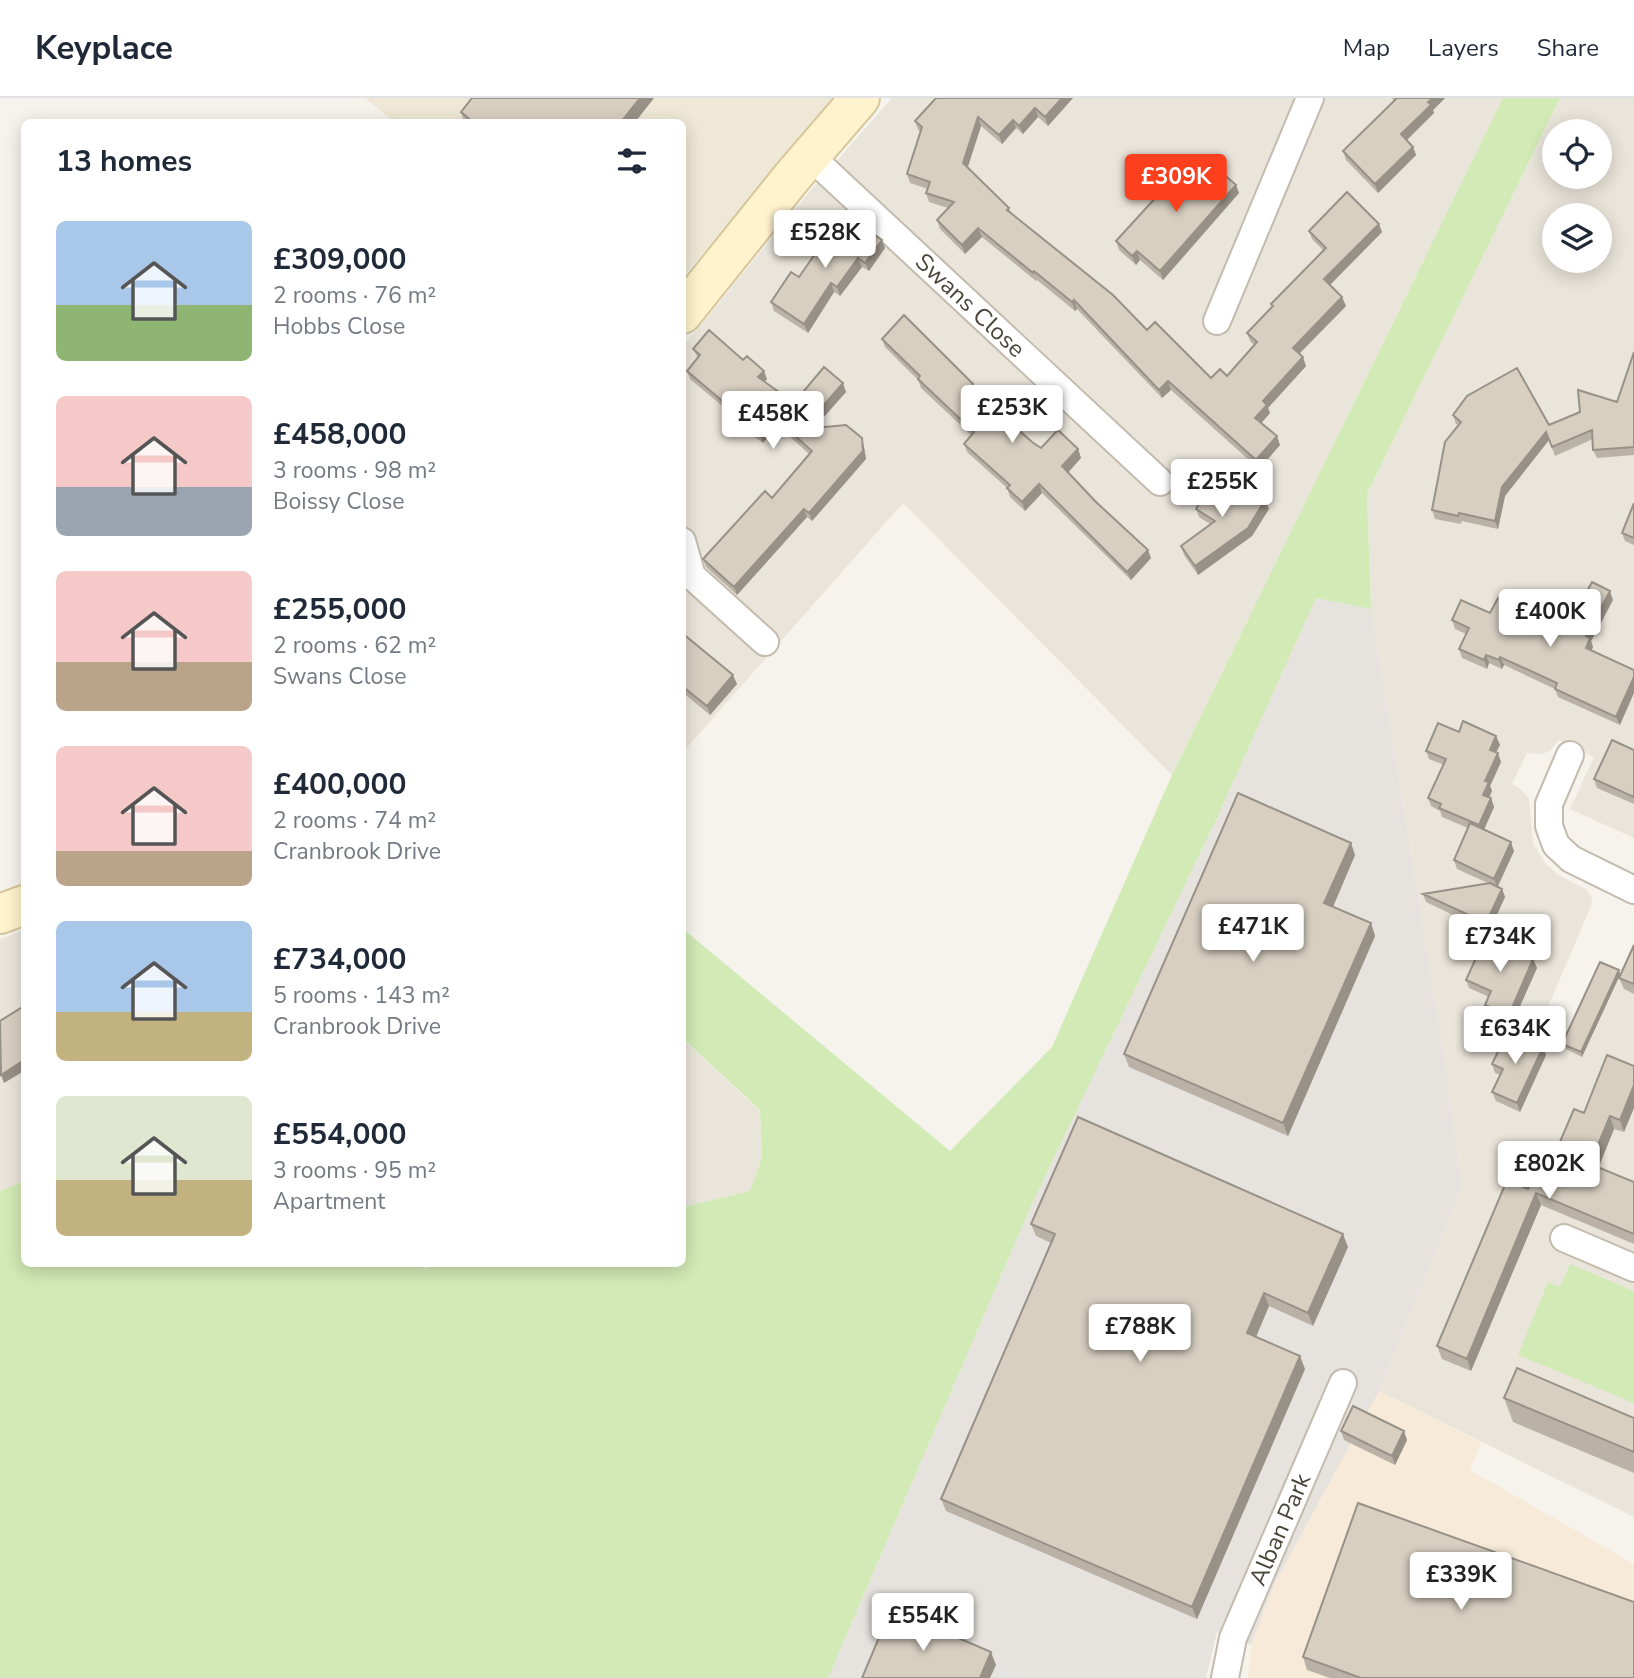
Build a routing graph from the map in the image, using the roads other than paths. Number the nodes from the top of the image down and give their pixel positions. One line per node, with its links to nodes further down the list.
1 (860, 98): 3 (street)
2 (1310, 98): 5 (street)
3 (810, 156): 4 (street); 6 (street, Swans Close)
4 (686, 309)
5 (1217, 321)
6 (1160, 482)
7 (686, 555): 8 (street)
8 (765, 642)
9 (1570, 755): 10 (street)
10 (1634, 890)
11 (21, 906): 12 (street)
12 (0, 914)
13 (1563, 1238): 14 (street)
14 (1634, 1268)
15 (1343, 1382): 16 (street, Alban Park)
16 (1226, 1678)

